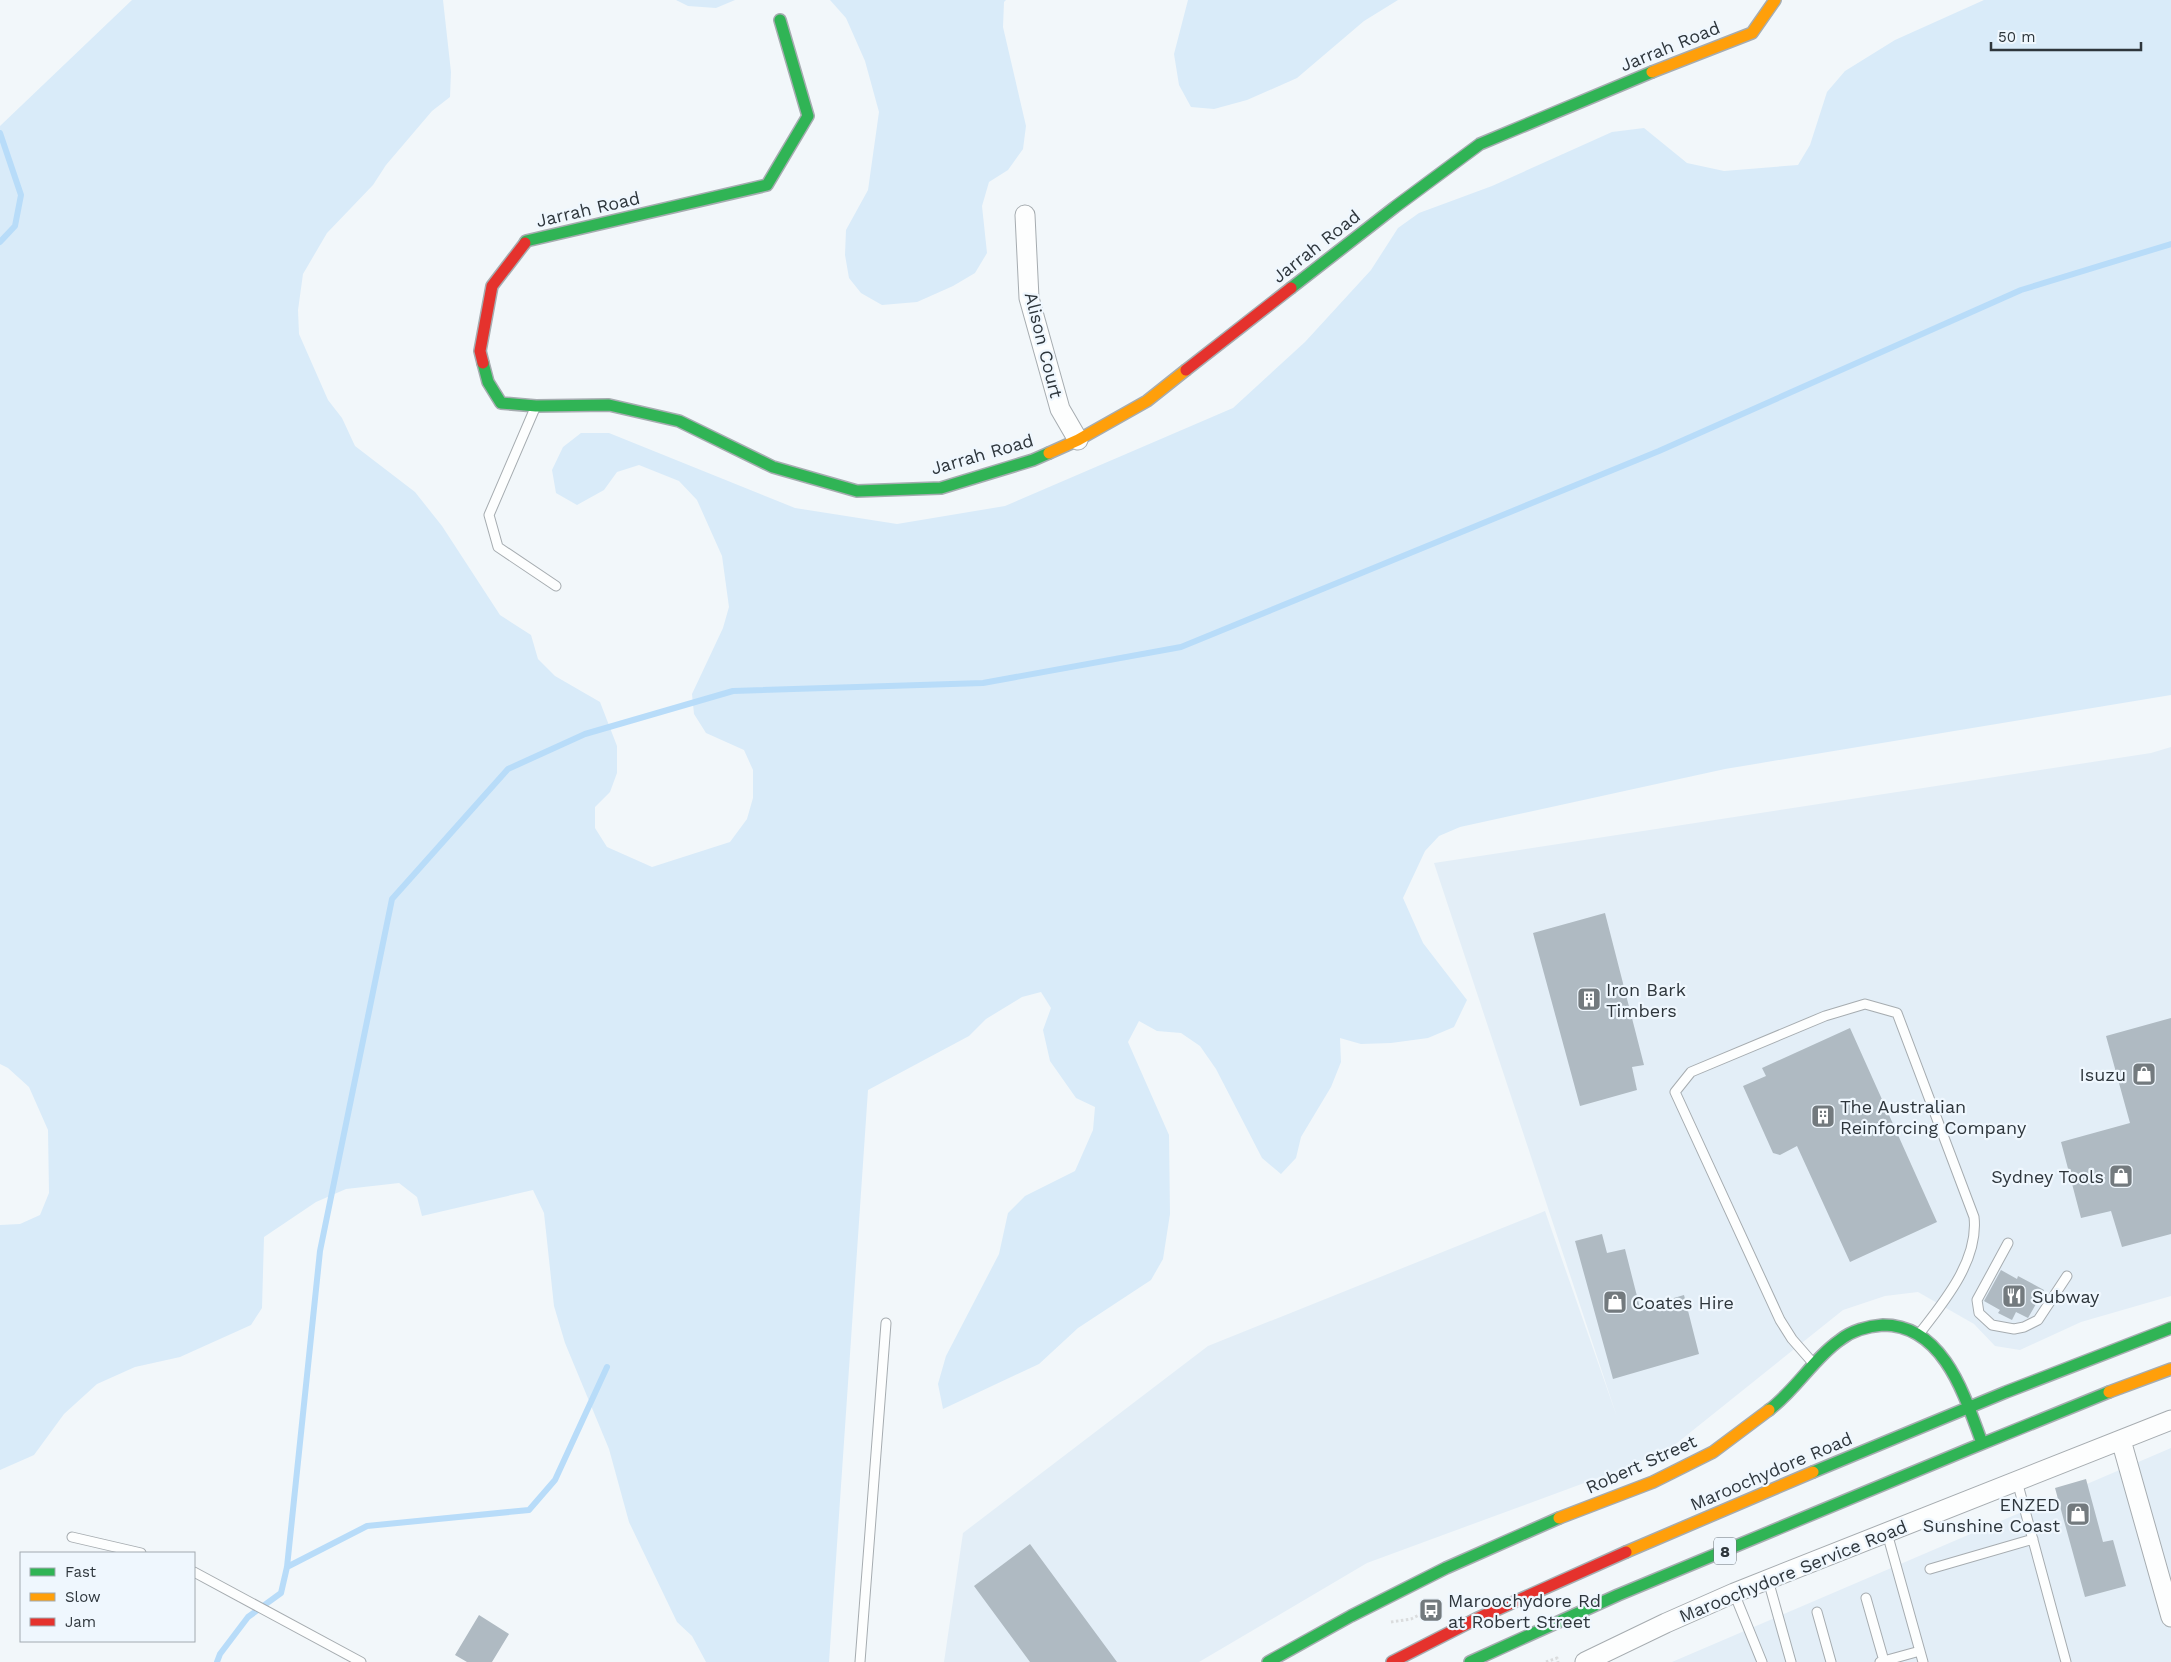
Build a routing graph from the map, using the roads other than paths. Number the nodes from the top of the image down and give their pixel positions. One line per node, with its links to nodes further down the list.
1 (1775, 0): 5 (main road, Jarrah Road)
2 (780, 20): 4 (main road, Jarrah Road)
3 (1025, 215): 5 (street, Alison Court)
4 (536, 406): 5 (main road, Jarrah Road); 6 (lane)
5 (1078, 440)
6 (556, 586)
7 (2008, 1243): 8 (lane)
8 (2067, 1276)
9 (886, 1323): 32 (lane)
10 (2171, 1328): 14 (main road, Maroochydore Road / 8)
11 (1918, 1334): 12 (main road, Robert Street); 12 (lane); 14 (main road, Robert Street)
12 (1815, 1365): 33 (main road, Robert Street)
13 (2171, 1369): 17 (main road, 8)
14 (1968, 1407): 17 (main road, Robert Street); 34 (main road, Maroochydore Road / 8)
15 (2171, 1420): 16 (street, Maroochydore Service Road)
16 (2121, 1440): 18 (street, Maroochydore Service Road); 29 (street)
17 (1982, 1443): 35 (main road, 8)
18 (2017, 1480): 19 (street, Maroochydore Service Road); 21 (lane)
19 (1886, 1534): 25 (street, Maroochydore Service Road); 30 (lane)
20 (72, 1537): 22 (lane)
21 (2033, 1539): 23 (lane); 42 (lane)
22 (137, 1552)
23 (1930, 1569)
24 (195, 1573): 31 (lane)
25 (1768, 1580): 26 (street, Maroochydore Service Road); 38 (lane)
26 (1734, 1593): 36 (street, Maroochydore Service Road); 37 (lane)
27 (1866, 1598): 40 (lane)
28 (1817, 1612): 39 (lane)
29 (2171, 1617)
30 (1920, 1651): 40 (lane); 41 (lane)
31 (361, 1662)
32 (860, 1662)
33 (1268, 1662)
34 (1392, 1662)
35 (1470, 1662)
36 (1585, 1662)
37 (1762, 1662)
38 (1790, 1662)
39 (1831, 1662)
40 (1882, 1662)
41 (1923, 1662)
42 (2066, 1662)

